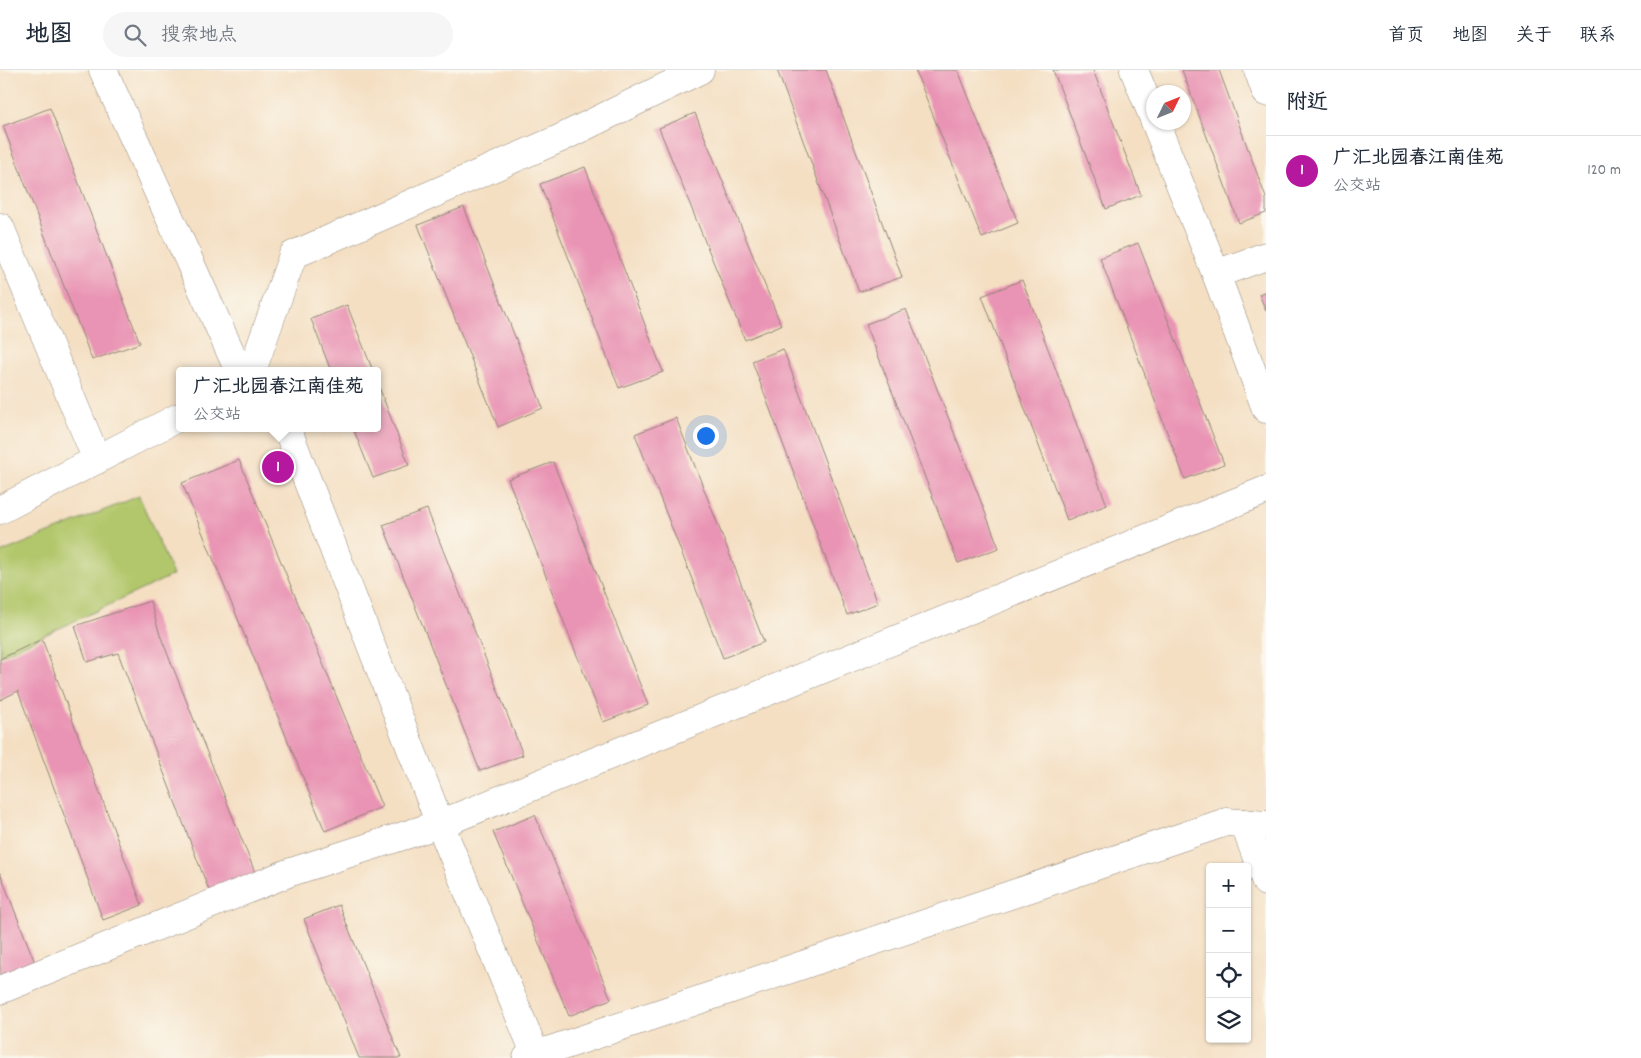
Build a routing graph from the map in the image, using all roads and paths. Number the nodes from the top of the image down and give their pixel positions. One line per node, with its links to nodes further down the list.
1 (103, 70): 11 (street)
2 (700, 70): 12 (street)
3 (1134, 70): 6 (street)
4 (1258, 70): 5 (street)
5 (1266, 92)
6 (1146, 99)
7 (1158, 130): 10 (street)
8 (0, 227): 16 (street)
9 (1266, 256): 10 (street)
10 (1216, 274): 13 (street)
11 (237, 367)
12 (253, 367)
13 (1266, 409)
14 (176, 420): 16 (street)
15 (289, 432): 19 (street)
16 (97, 460): 18 (street)
17 (1266, 490): 19 (street)
18 (0, 510)
19 (440, 824): 22 (street); 23 (street)
20 (1255, 824): 21 (street); 23 (street)
21 (1266, 882)
22 (0, 990)
23 (533, 1057)

